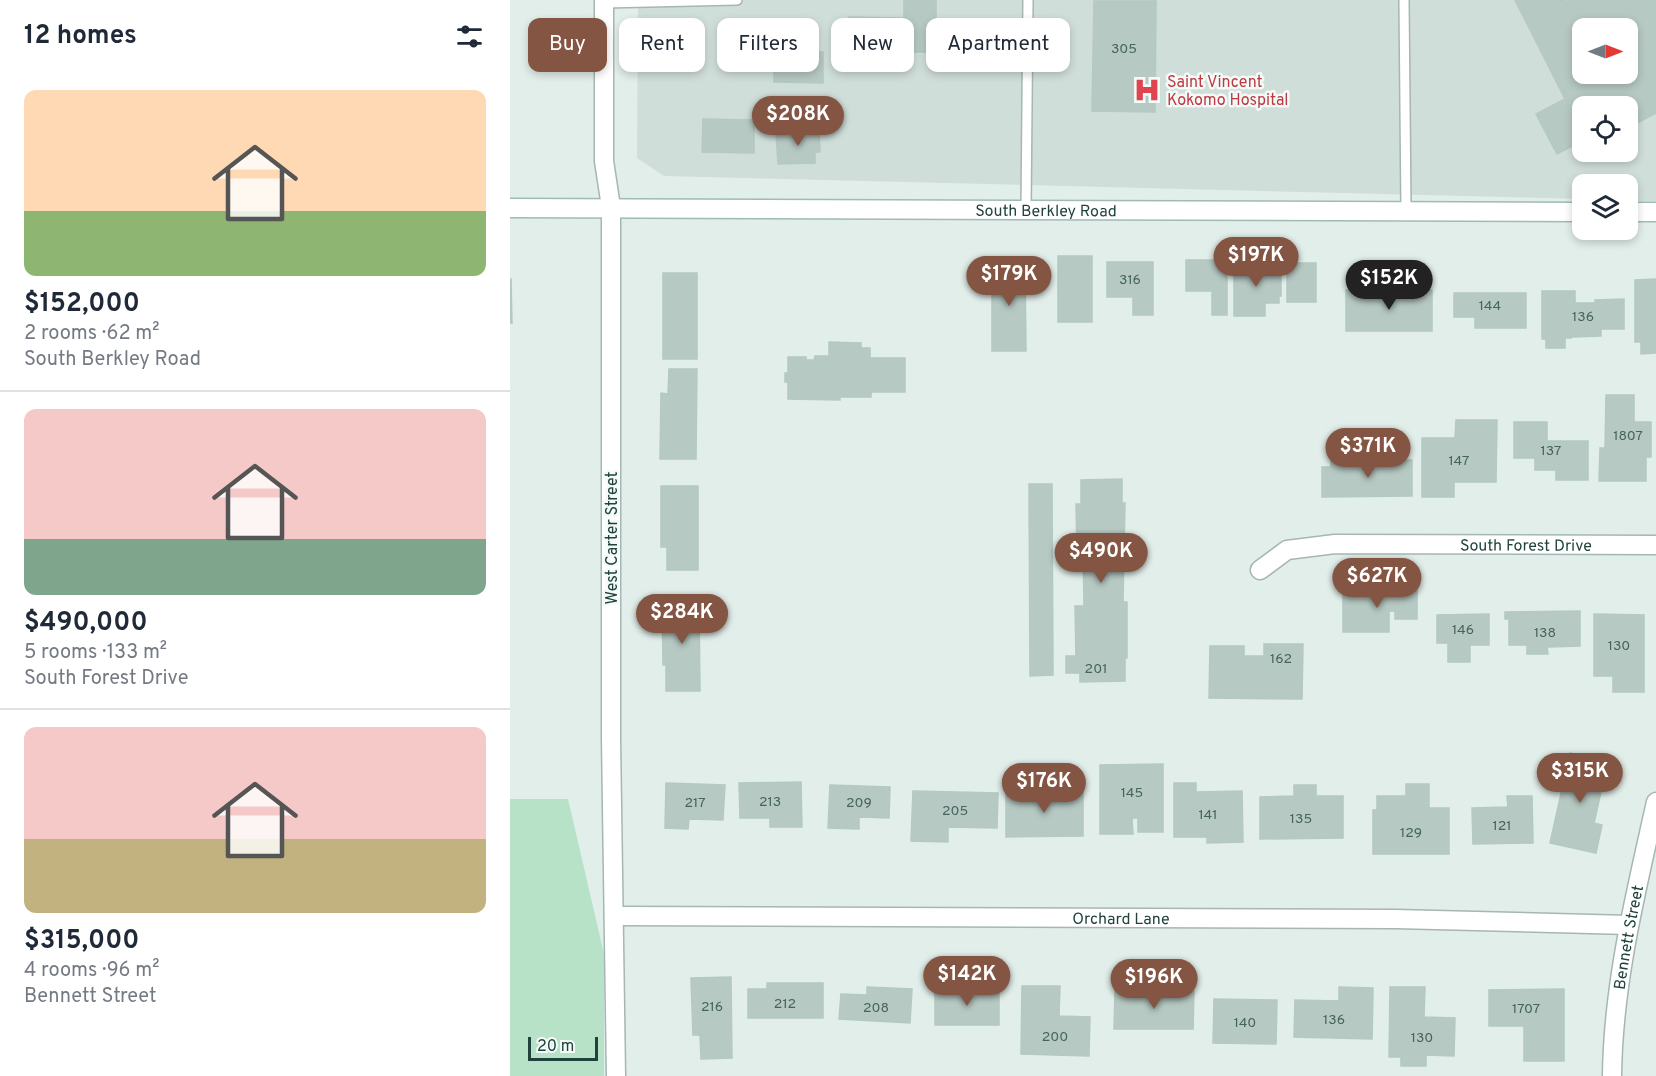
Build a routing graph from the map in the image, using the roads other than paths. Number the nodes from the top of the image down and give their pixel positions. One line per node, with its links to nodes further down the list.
1 (737, 0): 4 (lane)
2 (1028, 0): 7 (lane)
3 (1404, 0): 8 (lane)
4 (604, 2): 5 (street, West Carter Street)
5 (611, 207): 6 (street, South Berkley Road); 7 (street, South Berkley Road); 15 (street, West Carter Street)
6 (510, 208)
7 (1026, 210): 8 (street, South Berkley Road)
8 (1406, 210): 9 (street, South Berkley Road)
9 (1572, 212)
10 (1638, 212): 11 (street)
11 (1656, 213)
12 (1656, 545): 13 (street, South Forest Drive)
13 (1260, 570)
14 (1656, 802): 16 (street, Bennett Street)
15 (614, 916): 16 (street, Orchard Lane); 17 (street, West Carter Street)
16 (1629, 925): 18 (street, Bennett Street)
17 (616, 1076)
18 (1612, 1076)

